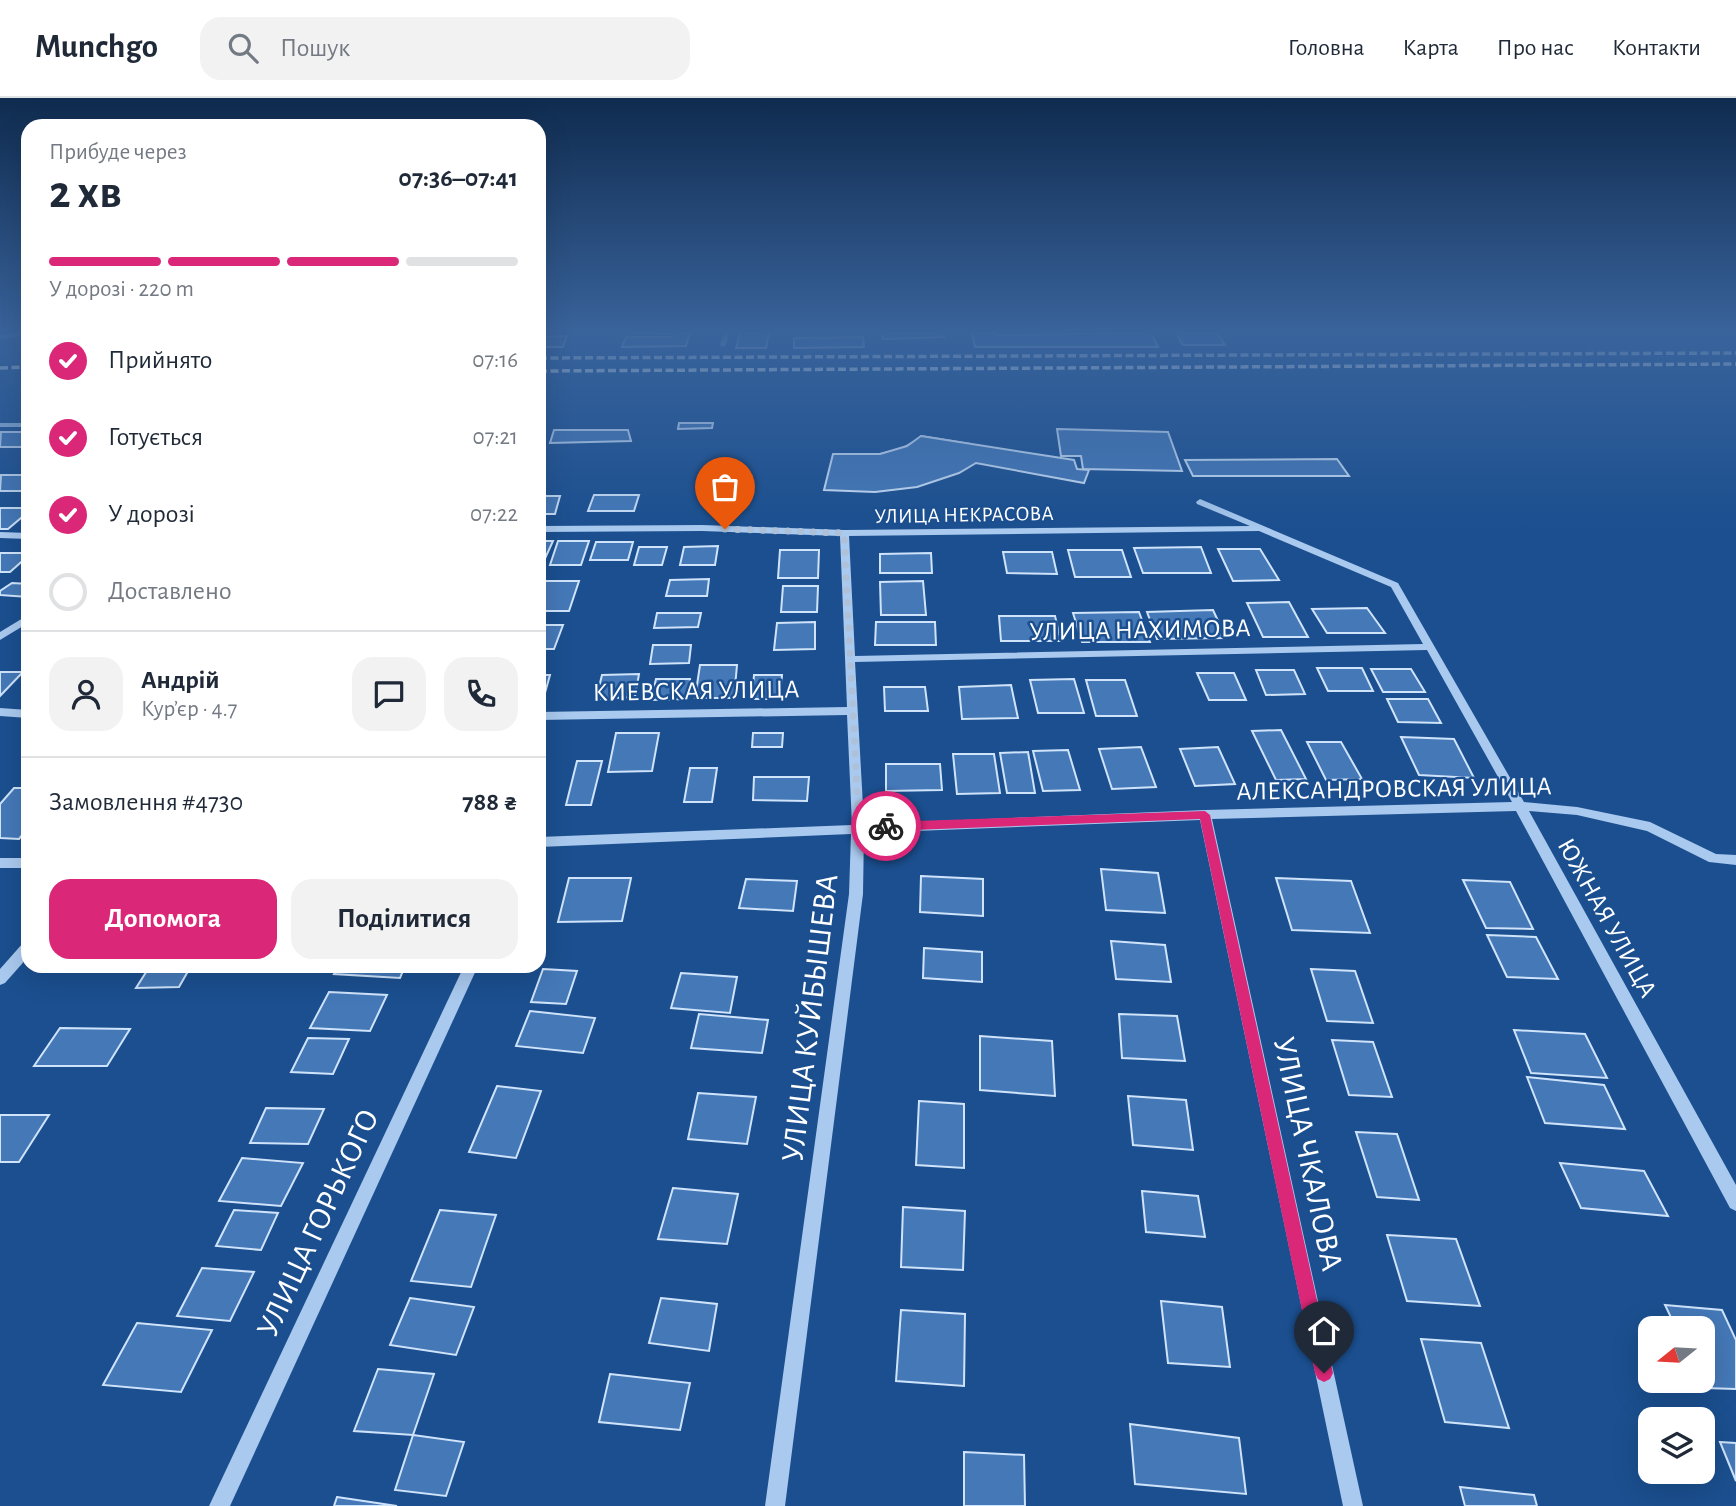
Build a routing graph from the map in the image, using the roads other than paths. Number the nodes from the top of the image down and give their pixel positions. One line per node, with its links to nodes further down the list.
1 (0, 425): 2 (street)
2 (21, 425)
3 (1200, 502): 5 (street, ЮЖНАЯ УЛИЦА)
4 (546, 529): 6 (street, УЛИЦА НЕКРАСОВА)
5 (1263, 529): 6 (street, УЛИЦА НЕКРАСОВА); 11 (street, ЮЖНАЯ УЛИЦА)
6 (844, 533): 12 (street, УЛИЦА КУЙБЫШЕВА)
7 (0, 535): 8 (street)
8 (21, 536)
9 (21, 623): 10 (street)
10 (0, 637)
11 (1430, 647): 12 (street, УЛИЦА НАХИМОВА); 17 (street, ЮЖНАЯ УЛИЦА)
12 (850, 659): 13 (street, УЛИЦА КУЙБЫШЕВА)
13 (853, 711): 16 (street, КИЕВСКАЯ УЛИЦА); 19 (street, УЛИЦА КУЙБЫШЕВА)
14 (0, 712): 15 (street)
15 (21, 714)
16 (546, 716)
17 (1520, 806): 18 (street, АЛЕКСАНДРОВСКАЯ УЛИЦА); 21 (street, АЛЕКСАНДРОВСКАЯ УЛИЦА); 27 (street, ЮЖНАЯ УЛИЦА)
18 (1205, 815): 19 (street, АЛЕКСАНДРОВСКАЯ УЛИЦА); 30 (street, УЛИЦА ЧКАЛОВА)
19 (859, 827): 20 (street, АЛЕКСАНДРОВСКАЯ УЛИЦА); 29 (street, УЛИЦА КУЙБЫШЕВА)
20 (546, 842)
21 (1736, 860)
22 (0, 863): 23 (street)
23 (21, 863)
24 (21, 955): 26 (street)
25 (468, 973): 28 (street, УЛИЦА ГОРЬКОГО)
26 (0, 979)
27 (1736, 1202)
28 (219, 1506)
29 (775, 1506)
30 (1353, 1506)

